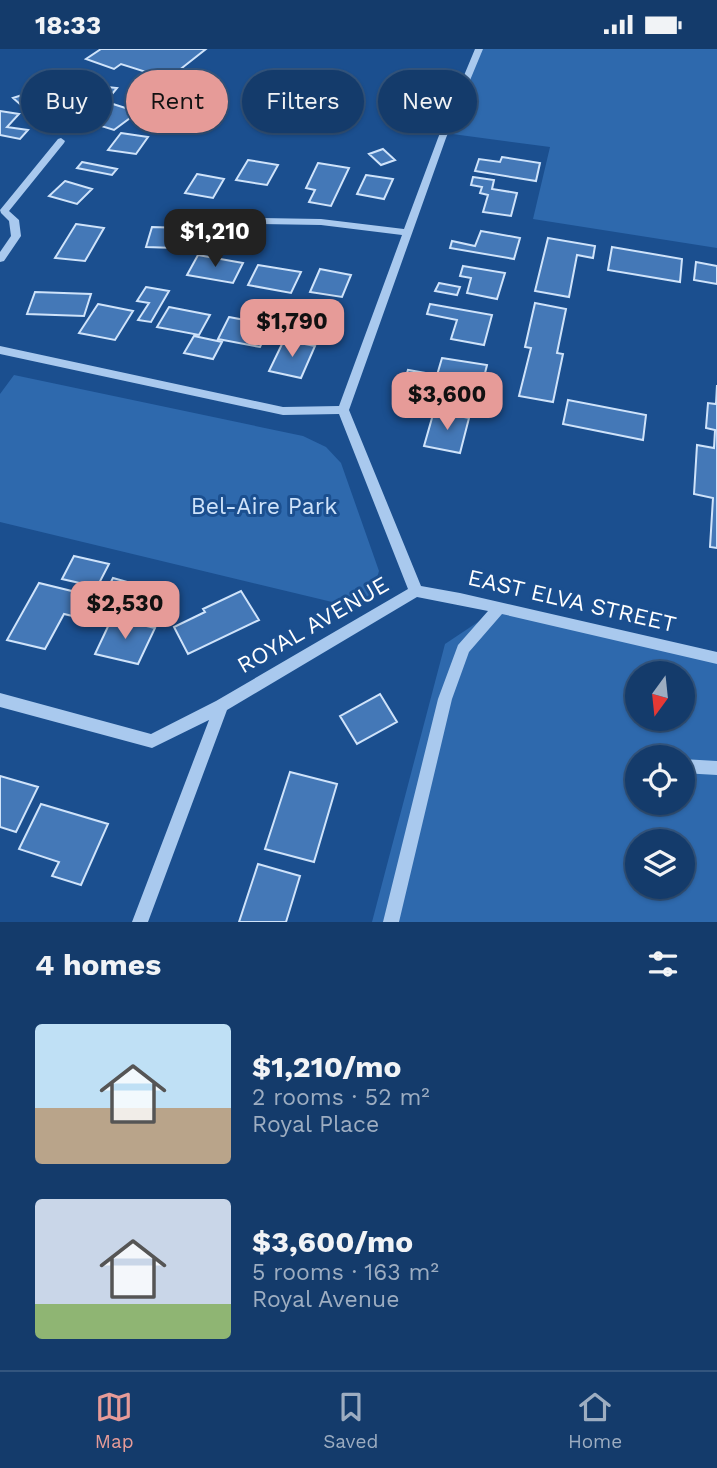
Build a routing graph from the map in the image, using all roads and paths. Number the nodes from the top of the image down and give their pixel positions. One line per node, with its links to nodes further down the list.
1 (479, 49): 5 (street)
2 (61, 141): 3 (street)
3 (2, 211): 6 (street)
4 (261, 221): 5 (street)
5 (408, 233): 8 (street)
6 (0, 259)
7 (0, 350): 8 (street)
8 (343, 410): 9 (street, ROYAL AVENUE)
9 (416, 591): 10 (street, EAST ELVA STREET); 13 (street, ROYAL AVENUE)
10 (499, 608): 11 (street, EAST ELVA STREET); 17 (street)
11 (717, 658)
12 (0, 700): 13 (street)
13 (221, 706): 16 (street)
14 (695, 767): 15 (street)
15 (717, 768)
16 (140, 922)
17 (391, 922)

